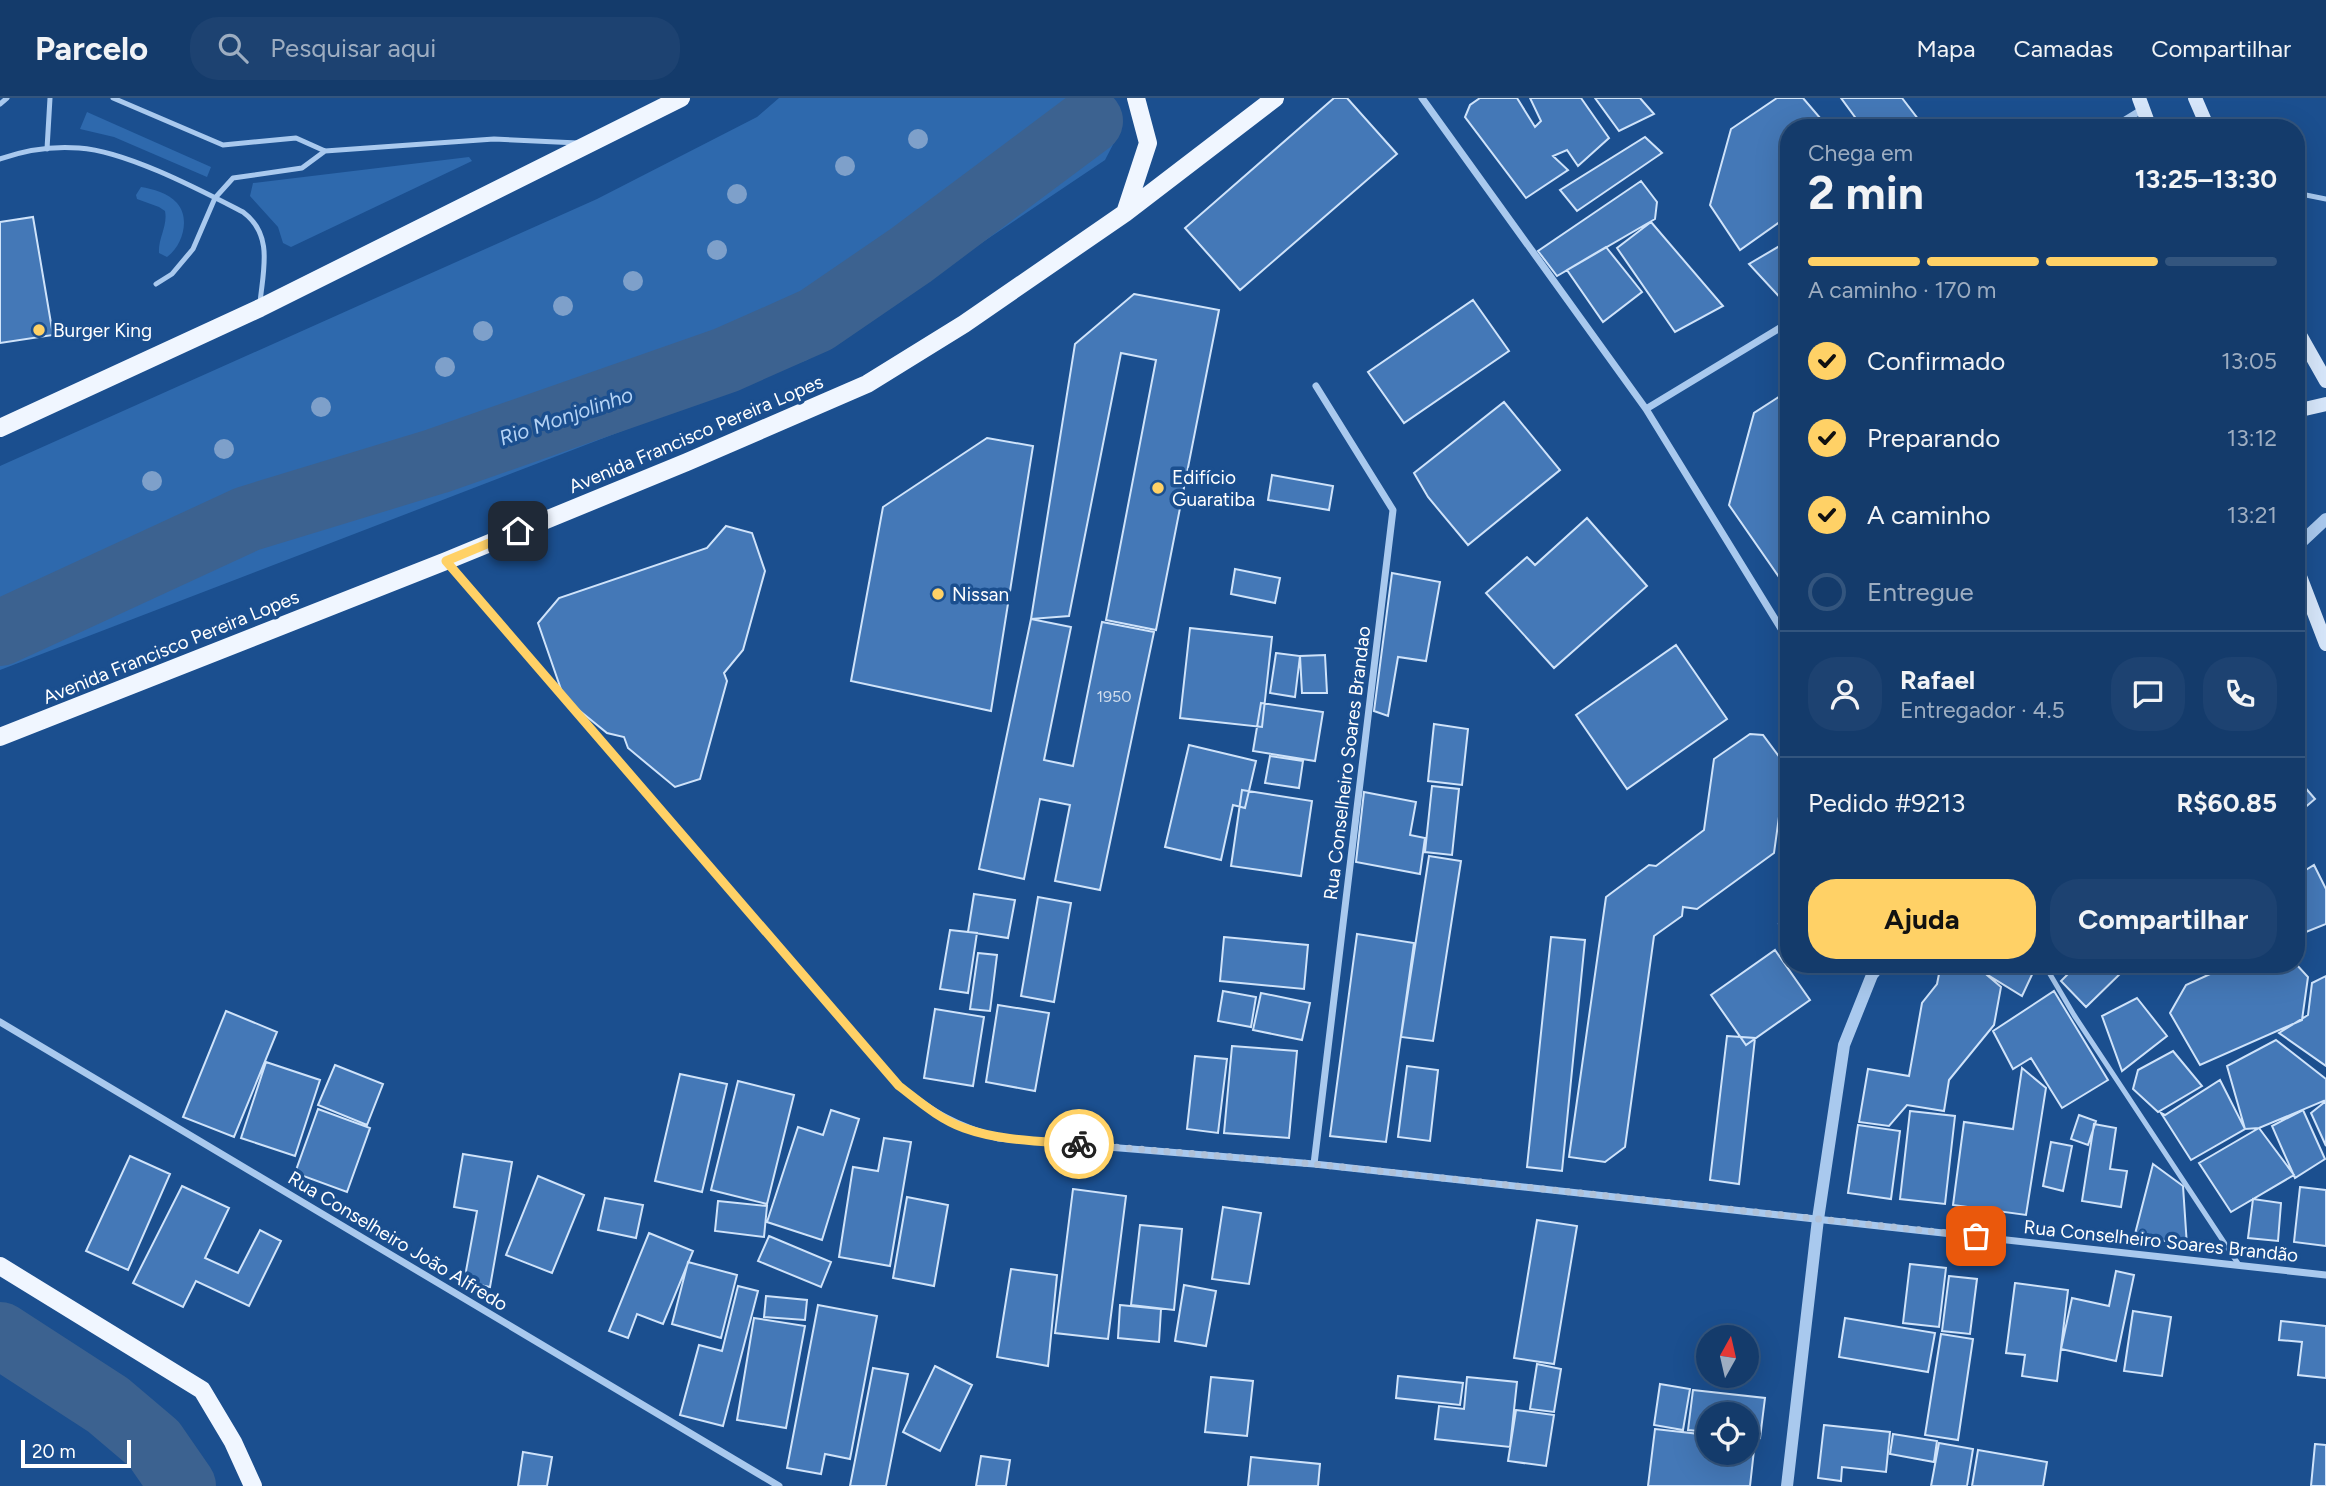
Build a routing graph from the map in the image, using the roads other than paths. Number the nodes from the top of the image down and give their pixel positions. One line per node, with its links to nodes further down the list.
1 (7, 98): 10 (lane)
2 (50, 98): 14 (lane)
3 (113, 98): 15 (lane)
4 (681, 98): 13 (main road)
5 (1136, 98): 20 (main road)
6 (1275, 98): 20 (main road, Avenida Francisco Pereira Lopes)
7 (1422, 98): 28 (street)
8 (2196, 98): 12 (main road)
9 (2141, 103): 11 (street)
10 (0, 104)
11 (2122, 119)
12 (2204, 119)
13 (592, 144): 15 (lane); 22 (main road)
14 (47, 149): 16 (lane); 18 (lane)
15 (325, 151): 18 (lane)
16 (0, 159)
17 (2305, 195): 19 (lane)
18 (215, 198): 21 (lane); 22 (lane)
19 (2326, 199)
20 (1125, 213): 33 (main road, Avenida Francisco Pereira Lopes)
21 (156, 284)
22 (260, 308): 30 (main road)
23 (1780, 328): 28 (street)
24 (2305, 344): 25 (main road)
25 (2326, 381)
26 (1316, 386): 41 (street, Rua Conselheiro Soares Brandao)
27 (2326, 404): 29 (main road)
28 (1646, 409): 35 (street)
29 (2305, 409)
30 (0, 428)
31 (2326, 519): 32 (street)
32 (2305, 539)
33 (446, 561): 37 (main road, Avenida Francisco Pereira Lopes); 41 (street, Rua Conselheiro Soares Brandão)
34 (2305, 589): 36 (main road)
35 (1780, 627)
36 (2326, 644)
37 (0, 737)
38 (1874, 973): 42 (street)
39 (2050, 973): 43 (lane)
40 (0, 1022): 47 (street, Rua Conselheiro João Alfredo)
41 (1314, 1164): 42 (street, Rua Conselheiro Soares Brandão)
42 (1818, 1219): 43 (street, Rua Conselheiro Soares Brandão); 48 (street)
43 (2239, 1265): 45 (street, Rua Conselheiro Soares Brandão)
44 (0, 1266): 46 (main road)
45 (2326, 1275)
46 (253, 1486)
47 (779, 1486)
48 (1787, 1486)

